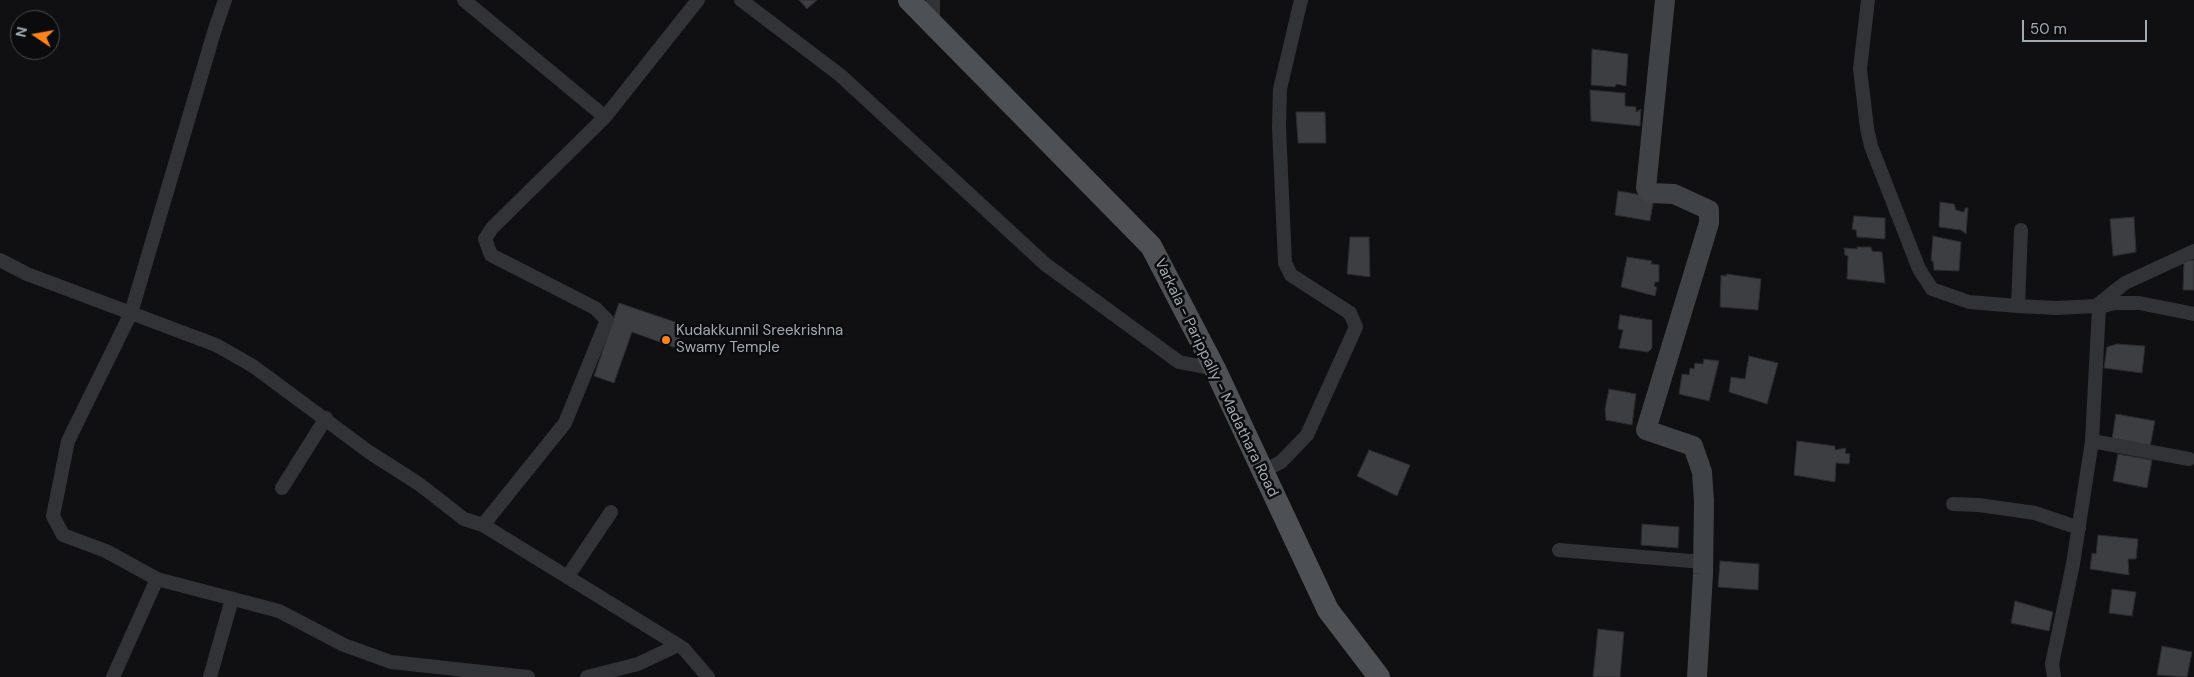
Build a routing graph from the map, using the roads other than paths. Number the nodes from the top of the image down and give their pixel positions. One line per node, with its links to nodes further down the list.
1 (225, 0): 17 (street)
2 (464, 0): 11 (street)
3 (698, 0): 11 (street)
4 (741, 0): 19 (street)
5 (909, 0): 10 (main road, Varkala - Parippally - Madathara Road)
6 (932, 0): 10 (street)
7 (1301, 0): 23 (street)
8 (1665, 0): 30 (main road)
9 (1868, 0): 15 (street)
10 (933, 26): 19 (main road, Varkala - Parippally - Madathara Road)
11 (605, 117): 27 (street)
12 (2021, 230): 15 (street)
13 (2194, 251): 16 (street)
14 (0, 260): 17 (street)
15 (2018, 306): 16 (street)
16 (2097, 307): 18 (street); 21 (street)
17 (131, 313): 20 (street); 32 (street)
18 (2194, 314)
19 (1215, 369): 23 (main road, Varkala - Parippally - Madathara Road)
20 (326, 418): 24 (street); 27 (street)
21 (2092, 441): 22 (street); 28 (street)
22 (2189, 459)
23 (1263, 471): 40 (main road, Varkala - Parippally - Madathara Road)
24 (282, 488)
25 (1953, 504): 28 (street)
26 (611, 512): 31 (street)
27 (482, 525): 31 (street)
28 (2079, 528): 42 (street)
29 (1559, 550): 30 (street)
30 (1702, 562): 41 (main road)
31 (568, 576): 34 (street)
32 (156, 579): 33 (street); 35 (street)
33 (232, 599): 36 (street); 37 (street)
34 (678, 645): 38 (street); 39 (street)
35 (113, 677)
36 (210, 677)
37 (528, 677)
38 (587, 677)
39 (708, 677)
40 (1379, 677)
41 (1697, 677)
42 (2054, 677)

